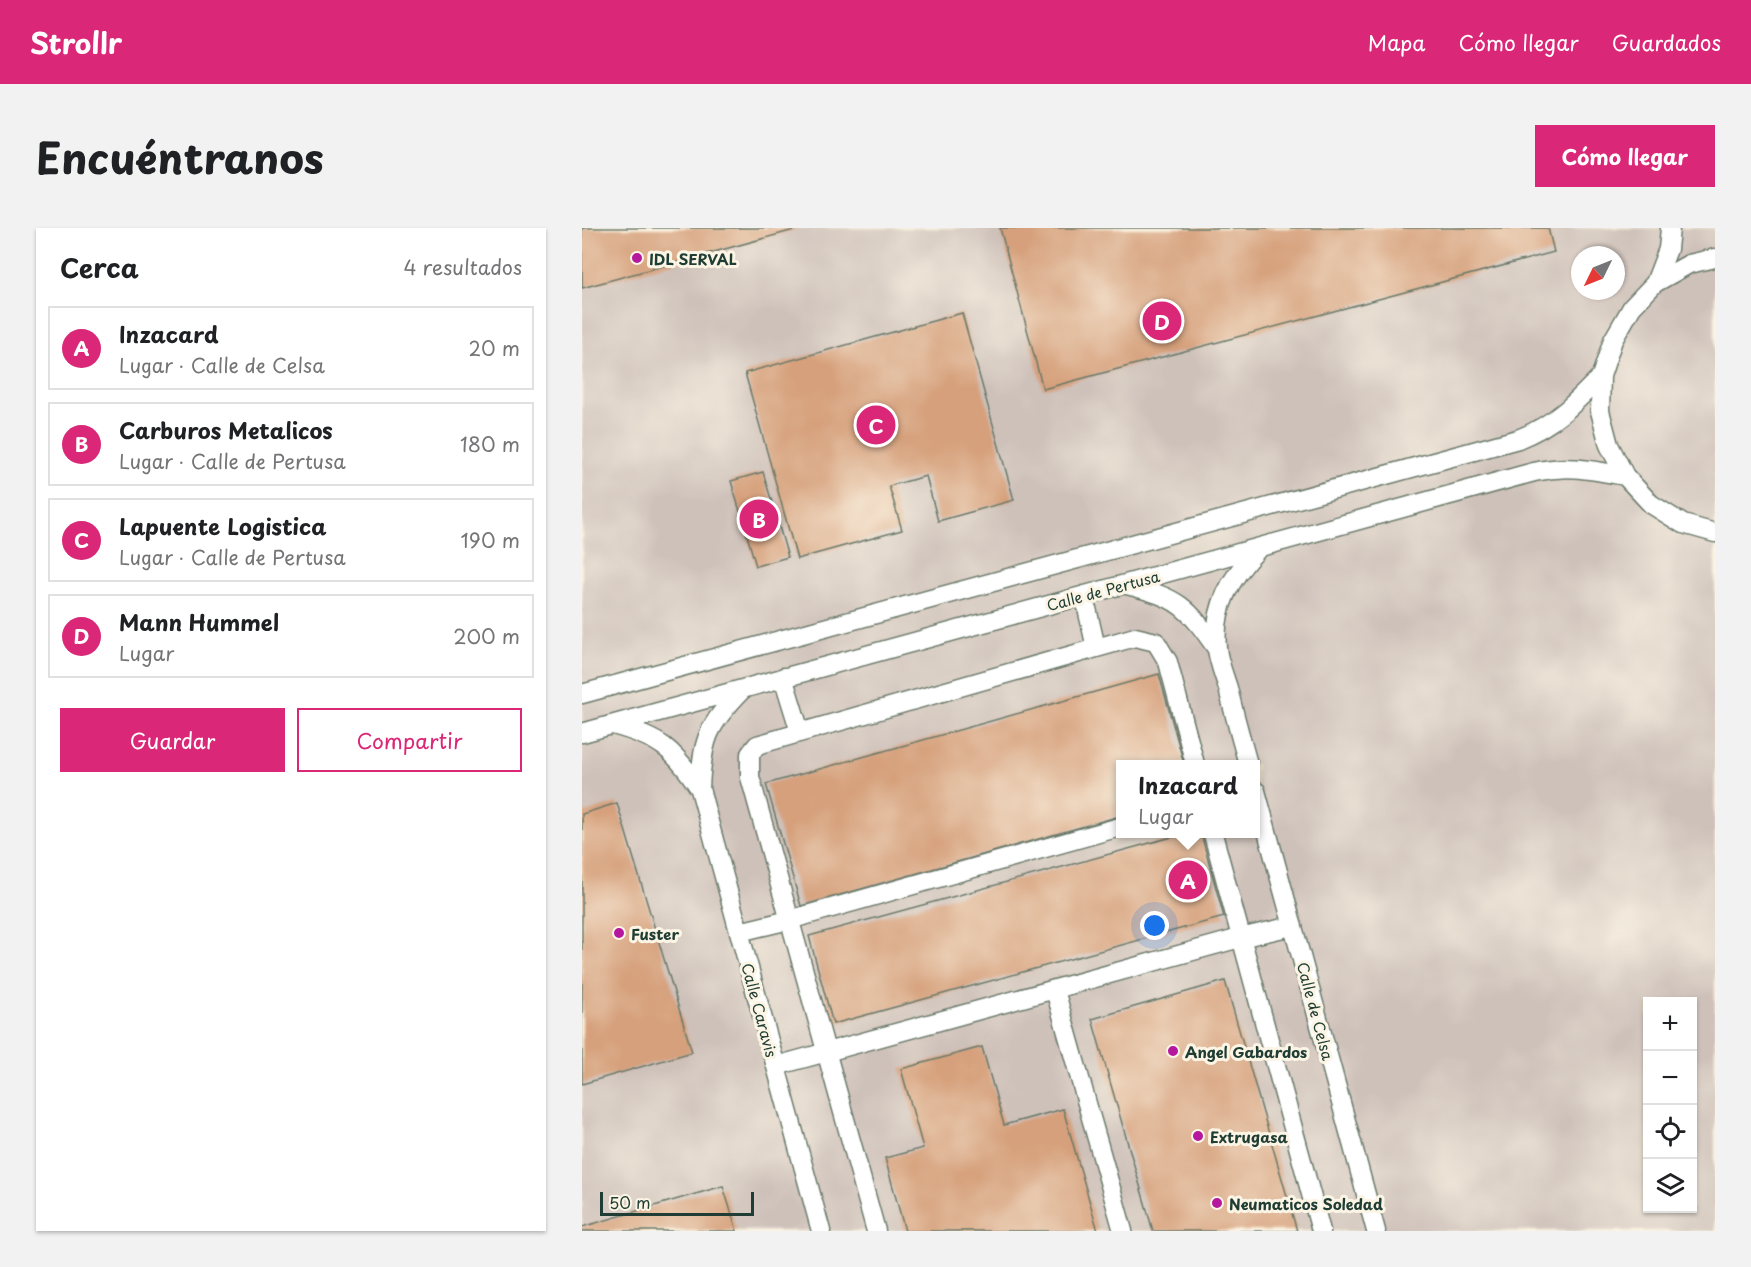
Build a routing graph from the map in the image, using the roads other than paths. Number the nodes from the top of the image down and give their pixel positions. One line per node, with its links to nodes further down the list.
1 (1670, 228): 3 (street)
2 (1715, 258): 3 (street)
3 (1655, 283): 4 (street)
4 (1601, 376): 5 (street); 14 (street)
5 (1625, 476): 6 (street); 7 (street, Calle de Pertusa)
6 (1715, 533)
7 (1259, 548): 8 (street, Calle de Pertusa); 11 (street)
8 (1124, 584): 9 (street, Calle de Pertusa); 11 (street)
9 (1084, 595): 10 (street); 12 (street, Calle de Pertusa)
10 (1096, 648): 16 (street); 18 (street)
11 (1217, 649): 19 (street)
12 (783, 677): 13 (street, Calle de Pertusa); 16 (street)
13 (742, 690): 15 (street, Calle de Pertusa); 20 (street, Calle Caravis)
14 (582, 694)
15 (613, 725): 17 (street, Calle de Pertusa); 20 (street, Calle Caravis)
16 (800, 732): 24 (street)
17 (582, 733)
18 (1194, 760)
19 (1247, 760)
20 (700, 789): 26 (street, Calle Caravis)
21 (1260, 806): 25 (street, Calle de Celsa)
22 (1116, 828): 24 (street)
23 (1214, 838): 27 (street)
24 (789, 920): 26 (street); 29 (street)
25 (1292, 926): 27 (street); 35 (street, Calle de Celsa)
26 (739, 932): 30 (street, Calle Caravis)
27 (1240, 938): 28 (street); 34 (street)
28 (1055, 990): 29 (street); 33 (street)
29 (826, 1053): 30 (street); 32 (street)
30 (776, 1066): 31 (street, Calle Caravis)
31 (821, 1231)
32 (876, 1231)
33 (1123, 1231)
34 (1321, 1231)
35 (1376, 1231)

